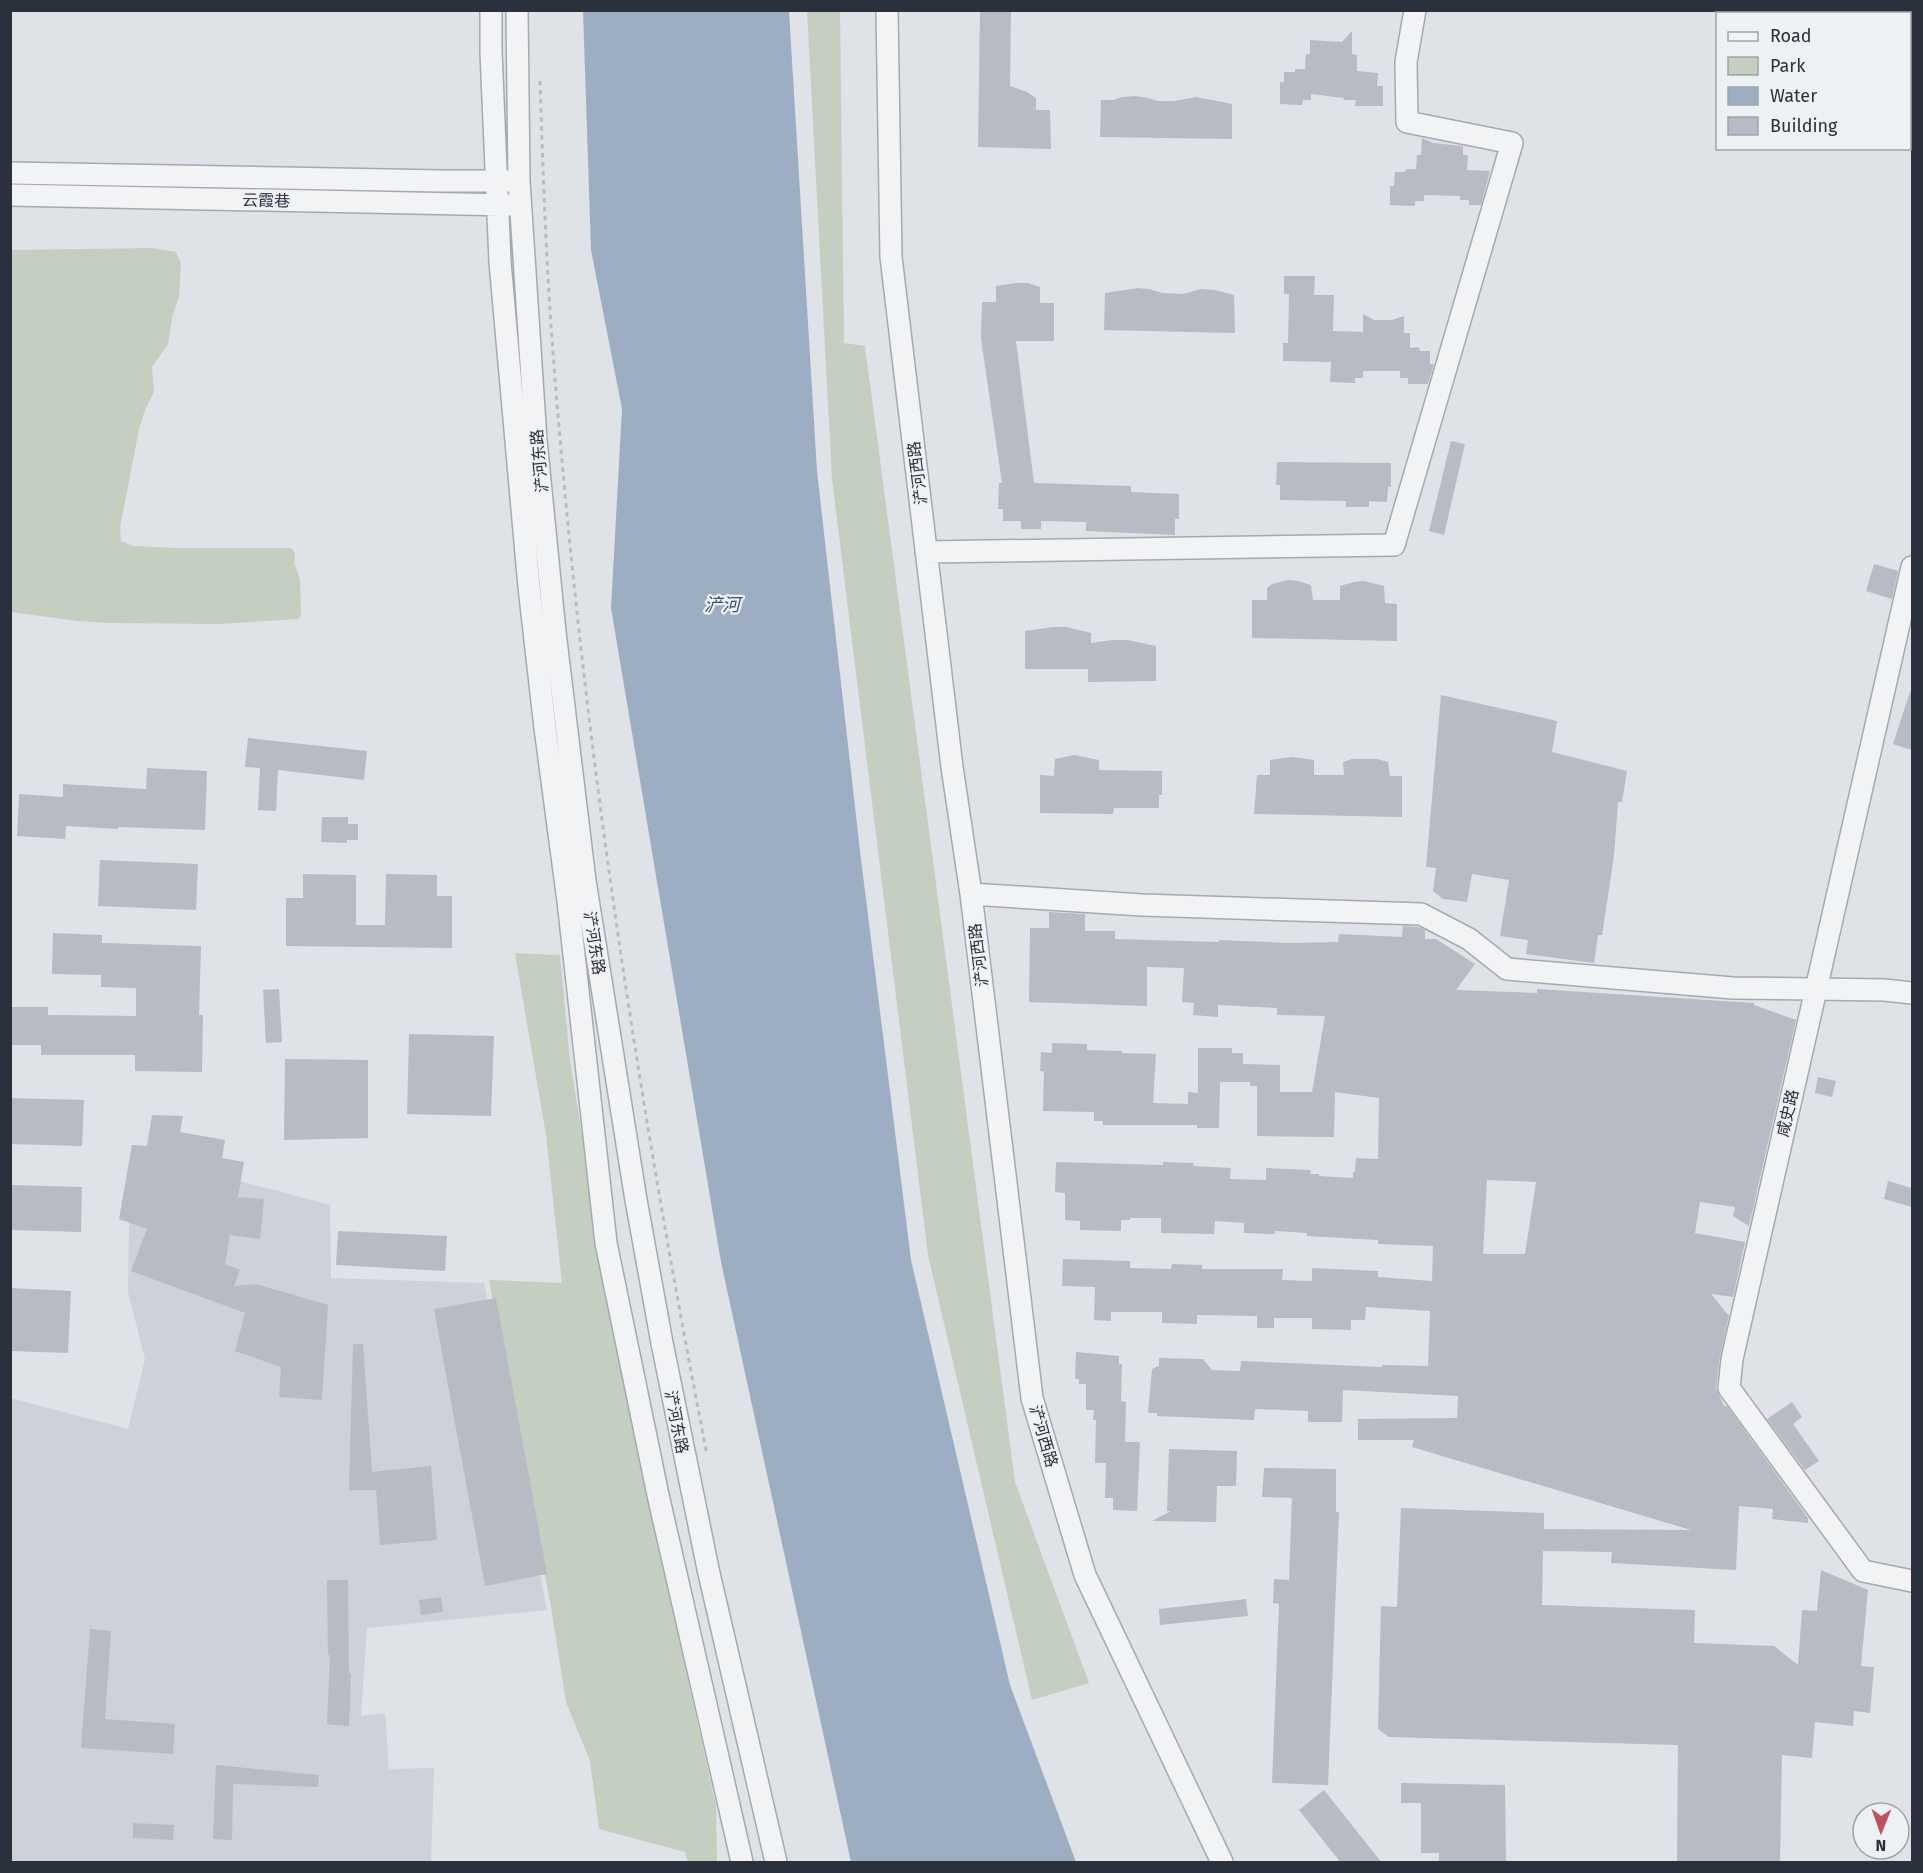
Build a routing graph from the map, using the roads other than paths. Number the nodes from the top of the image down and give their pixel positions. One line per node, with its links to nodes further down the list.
1 (491, 10): 6 (street, 浐河东路)
2 (518, 10): 7 (street, 浐河东路)
3 (887, 10): 11 (street, 浐河西路)
4 (1415, 10): 11 (street)
5 (10, 173): 6 (street, 云霞巷)
6 (497, 181): 7 (street, 云霞巷); 9 (street, 浐河东路)
7 (519, 181): 10 (street, 浐河东路)
8 (10, 195): 9 (street, 云霞巷)
9 (498, 204): 10 (street, 云霞巷); 17 (street, 浐河东路)
10 (520, 205): 18 (street, 浐河东路)
11 (926, 552): 13 (street, 浐河西路)
12 (1911, 580): 14 (street, 咸史路)
13 (971, 894): 14 (street); 19 (street, 浐河西路)
14 (1816, 988): 15 (street); 16 (street, 咸史路)
15 (1912, 993)
16 (1912, 1581)
17 (742, 1863)
18 (776, 1863)
19 (1222, 1863)

